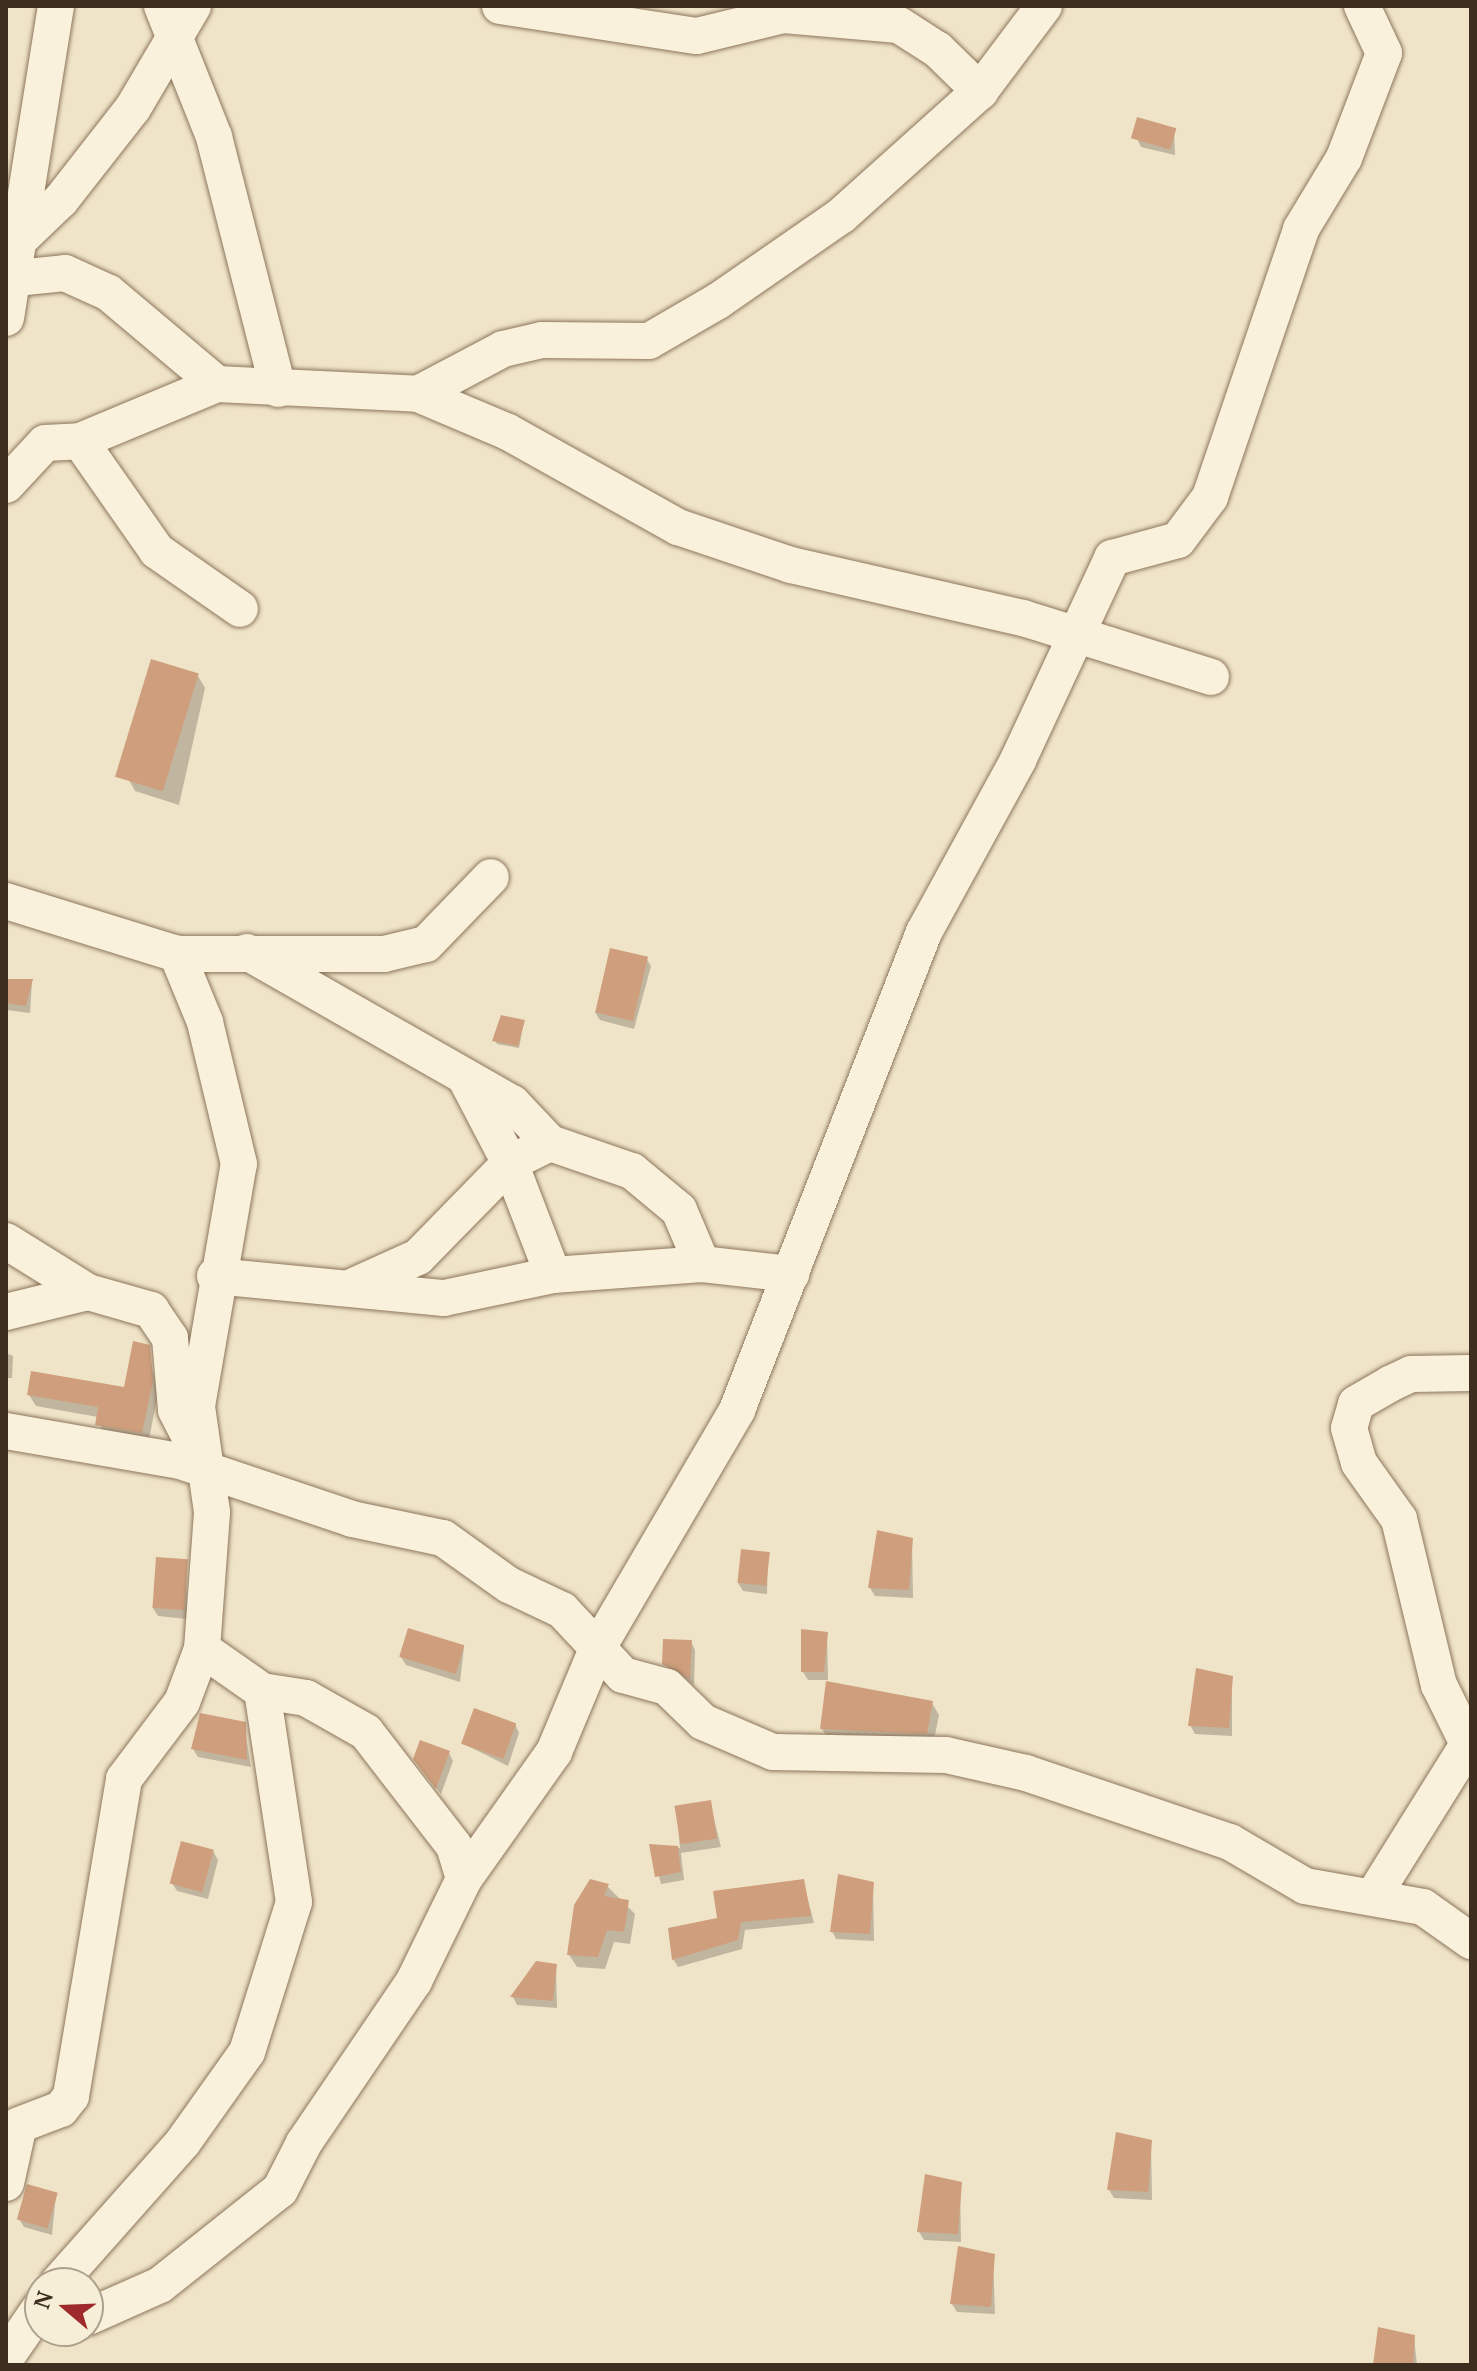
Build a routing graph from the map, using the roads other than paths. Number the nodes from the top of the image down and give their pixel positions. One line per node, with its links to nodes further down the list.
1 (56, 6): 7 (street)
2 (500, 6): 6 (street)
3 (1044, 6): 6 (street)
4 (1362, 6): 16 (street)
5 (176, 15): 7 (street); 11 (street)
6 (980, 91): 12 (street)
7 (17, 242): 8 (street)
8 (7, 280): 9 (street); 10 (street)
9 (6, 318)
10 (217, 384): 11 (street); 13 (street)
11 (278, 389): 12 (street)
12 (418, 394): 16 (street)
13 (80, 441): 14 (street); 15 (street)
14 (6, 485)
15 (240, 609)
16 (1075, 637): 17 (street); 27 (street)
17 (1211, 677)
18 (491, 877): 20 (street)
19 (6, 901): 21 (street)
20 (247, 952): 21 (street); 22 (street)
21 (177, 954): 29 (street)
22 (466, 1079): 23 (street); 24 (street)
23 (550, 1143): 24 (street); 26 (street)
24 (510, 1163): 28 (street); 30 (street)
25 (6, 1241): 31 (street)
26 (702, 1264): 27 (street); 28 (street)
27 (791, 1274): 37 (street)
28 (553, 1275): 30 (street)
29 (215, 1276): 30 (street); 35 (street)
30 (345, 1288)
31 (88, 1292): 32 (street); 35 (street)
32 (6, 1312)
33 (1471, 1373): 39 (street)
34 (6, 1431): 35 (street)
35 (206, 1469): 36 (street); 37 (street)
36 (202, 1649): 38 (street); 43 (street)
37 (597, 1649): 40 (street); 41 (street)
38 (262, 1691): 40 (street); 44 (street)
39 (1470, 1744): 41 (street)
40 (464, 1879): 45 (street)
41 (1374, 1895): 42 (street)
42 (1471, 1941)
43 (6, 2183)
44 (72, 2267)
45 (104, 2310)
46 (24, 2334): 47 (street)
47 (10, 2356)

